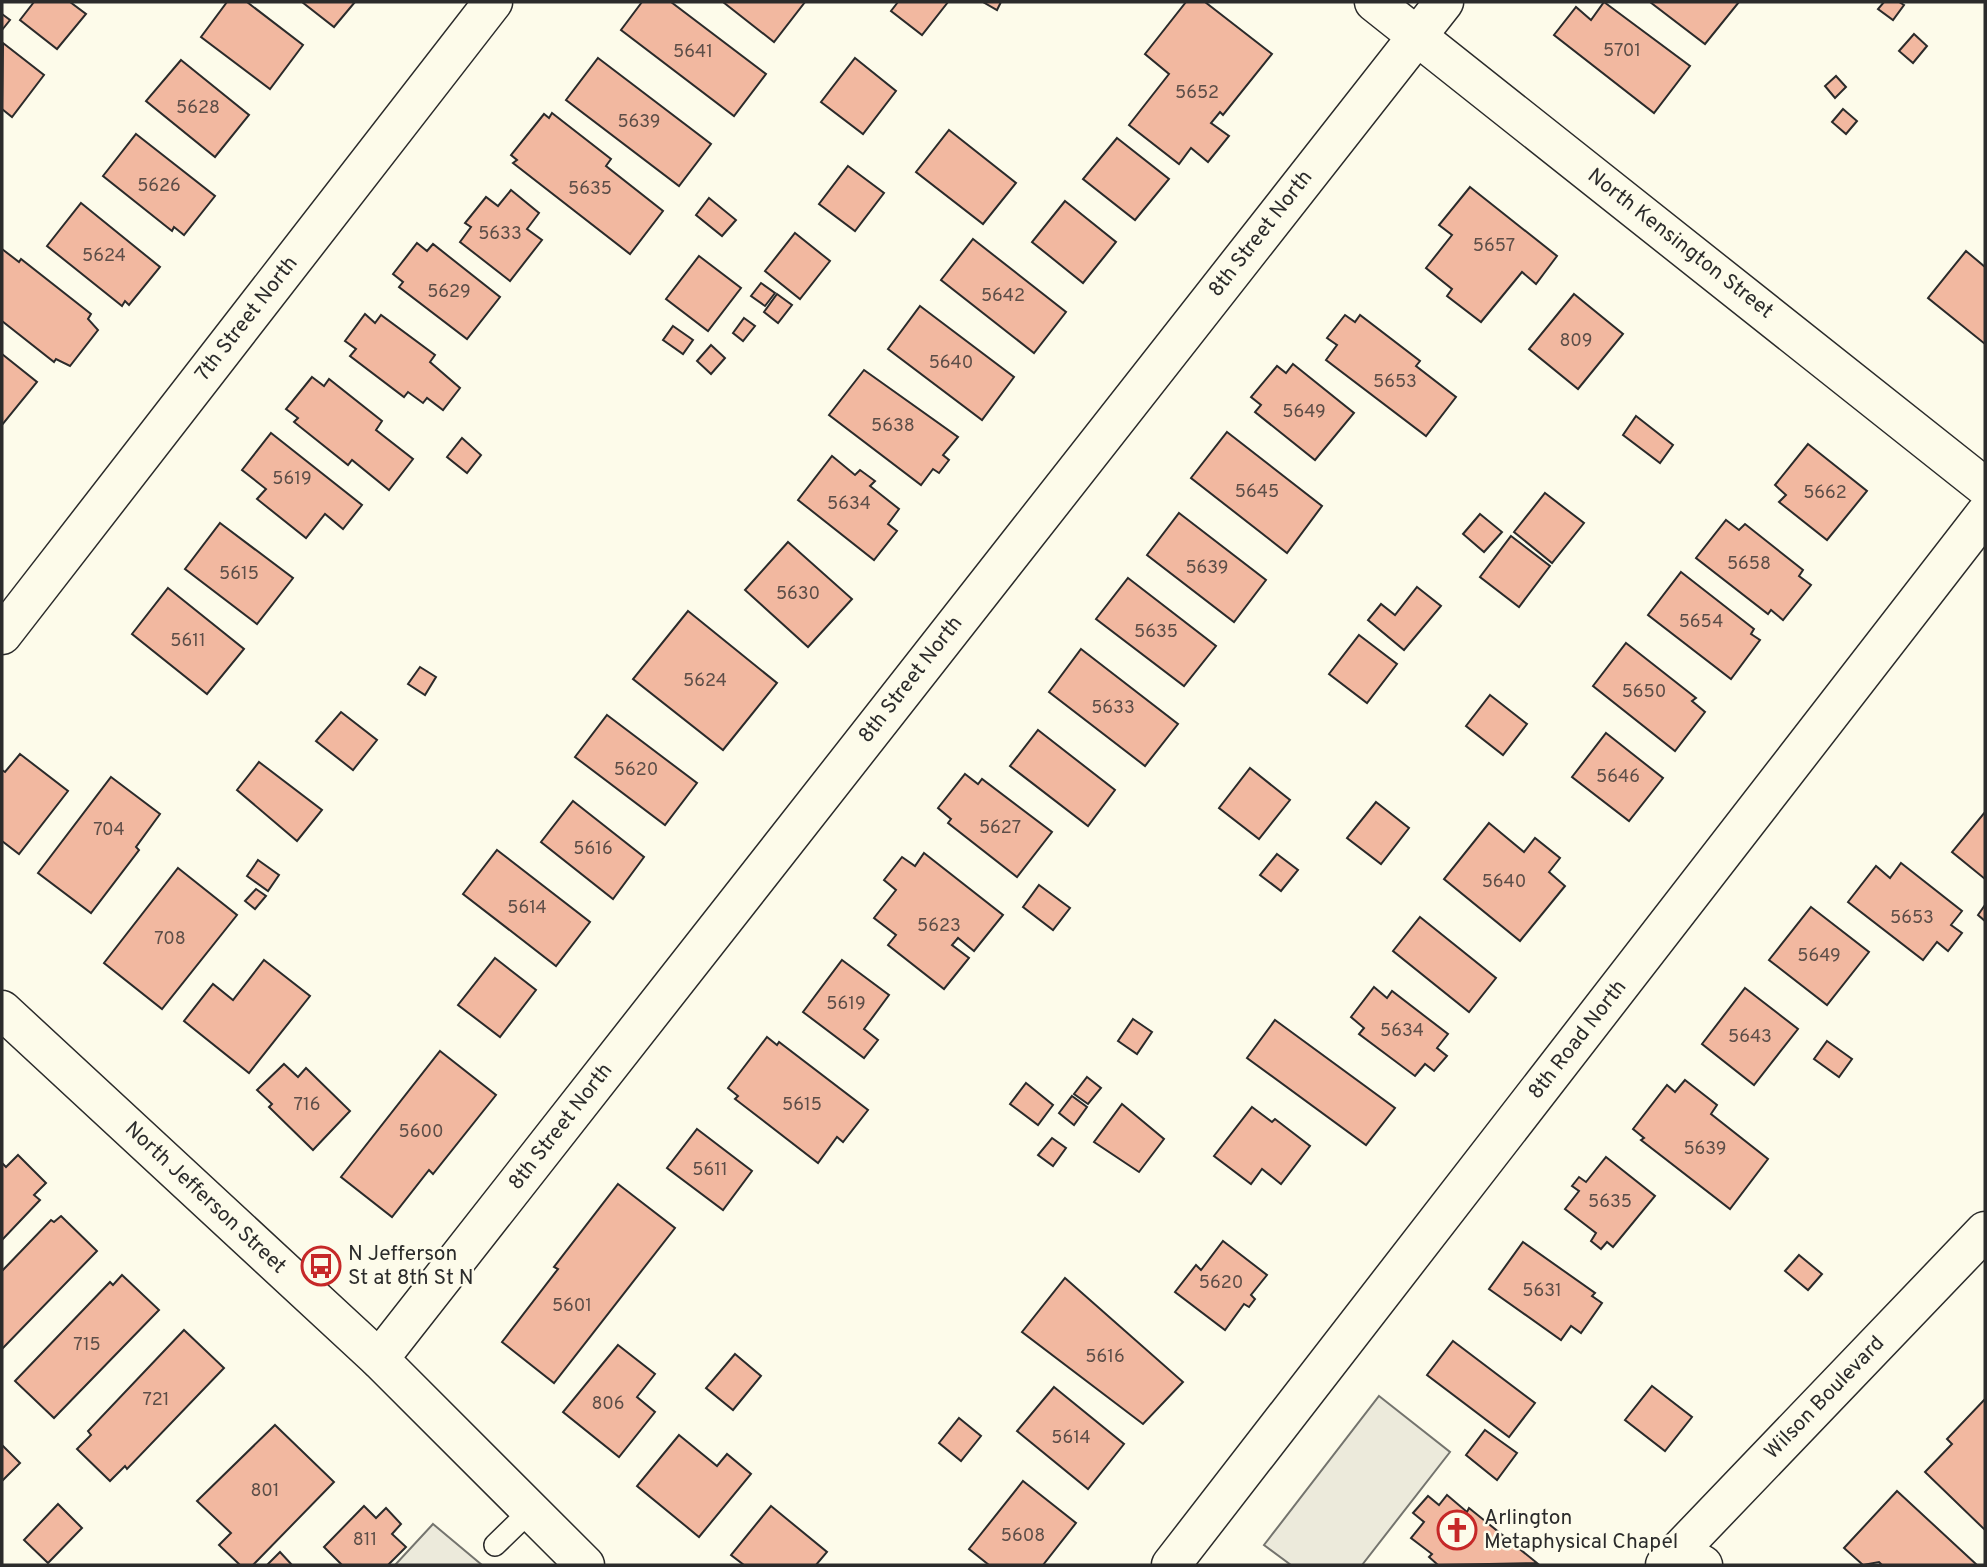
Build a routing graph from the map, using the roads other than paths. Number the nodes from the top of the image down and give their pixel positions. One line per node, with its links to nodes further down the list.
1 (493, 2): 7 (street, 7th Street North)
2 (1374, 2): 4 (street, North Kensington Street)
3 (1444, 2): 4 (street, 8th Street North)
4 (1418, 36): 5 (street, North Kensington Street); 10 (street, 8th Street North)
5 (1985, 487)
6 (1985, 514): 15 (street, 8th Road North)
7 (2, 635)
8 (2, 1010): 10 (street, North Jefferson Street)
9 (1985, 1231): 13 (street, Wilson Boulevard)
10 (379, 1359): 11 (street, North Jefferson Street)
11 (530, 1511): 12 (lane); 14 (street, North Jefferson Street)
12 (495, 1545)
13 (1683, 1560)
14 (585, 1565)
15 (1171, 1565)

